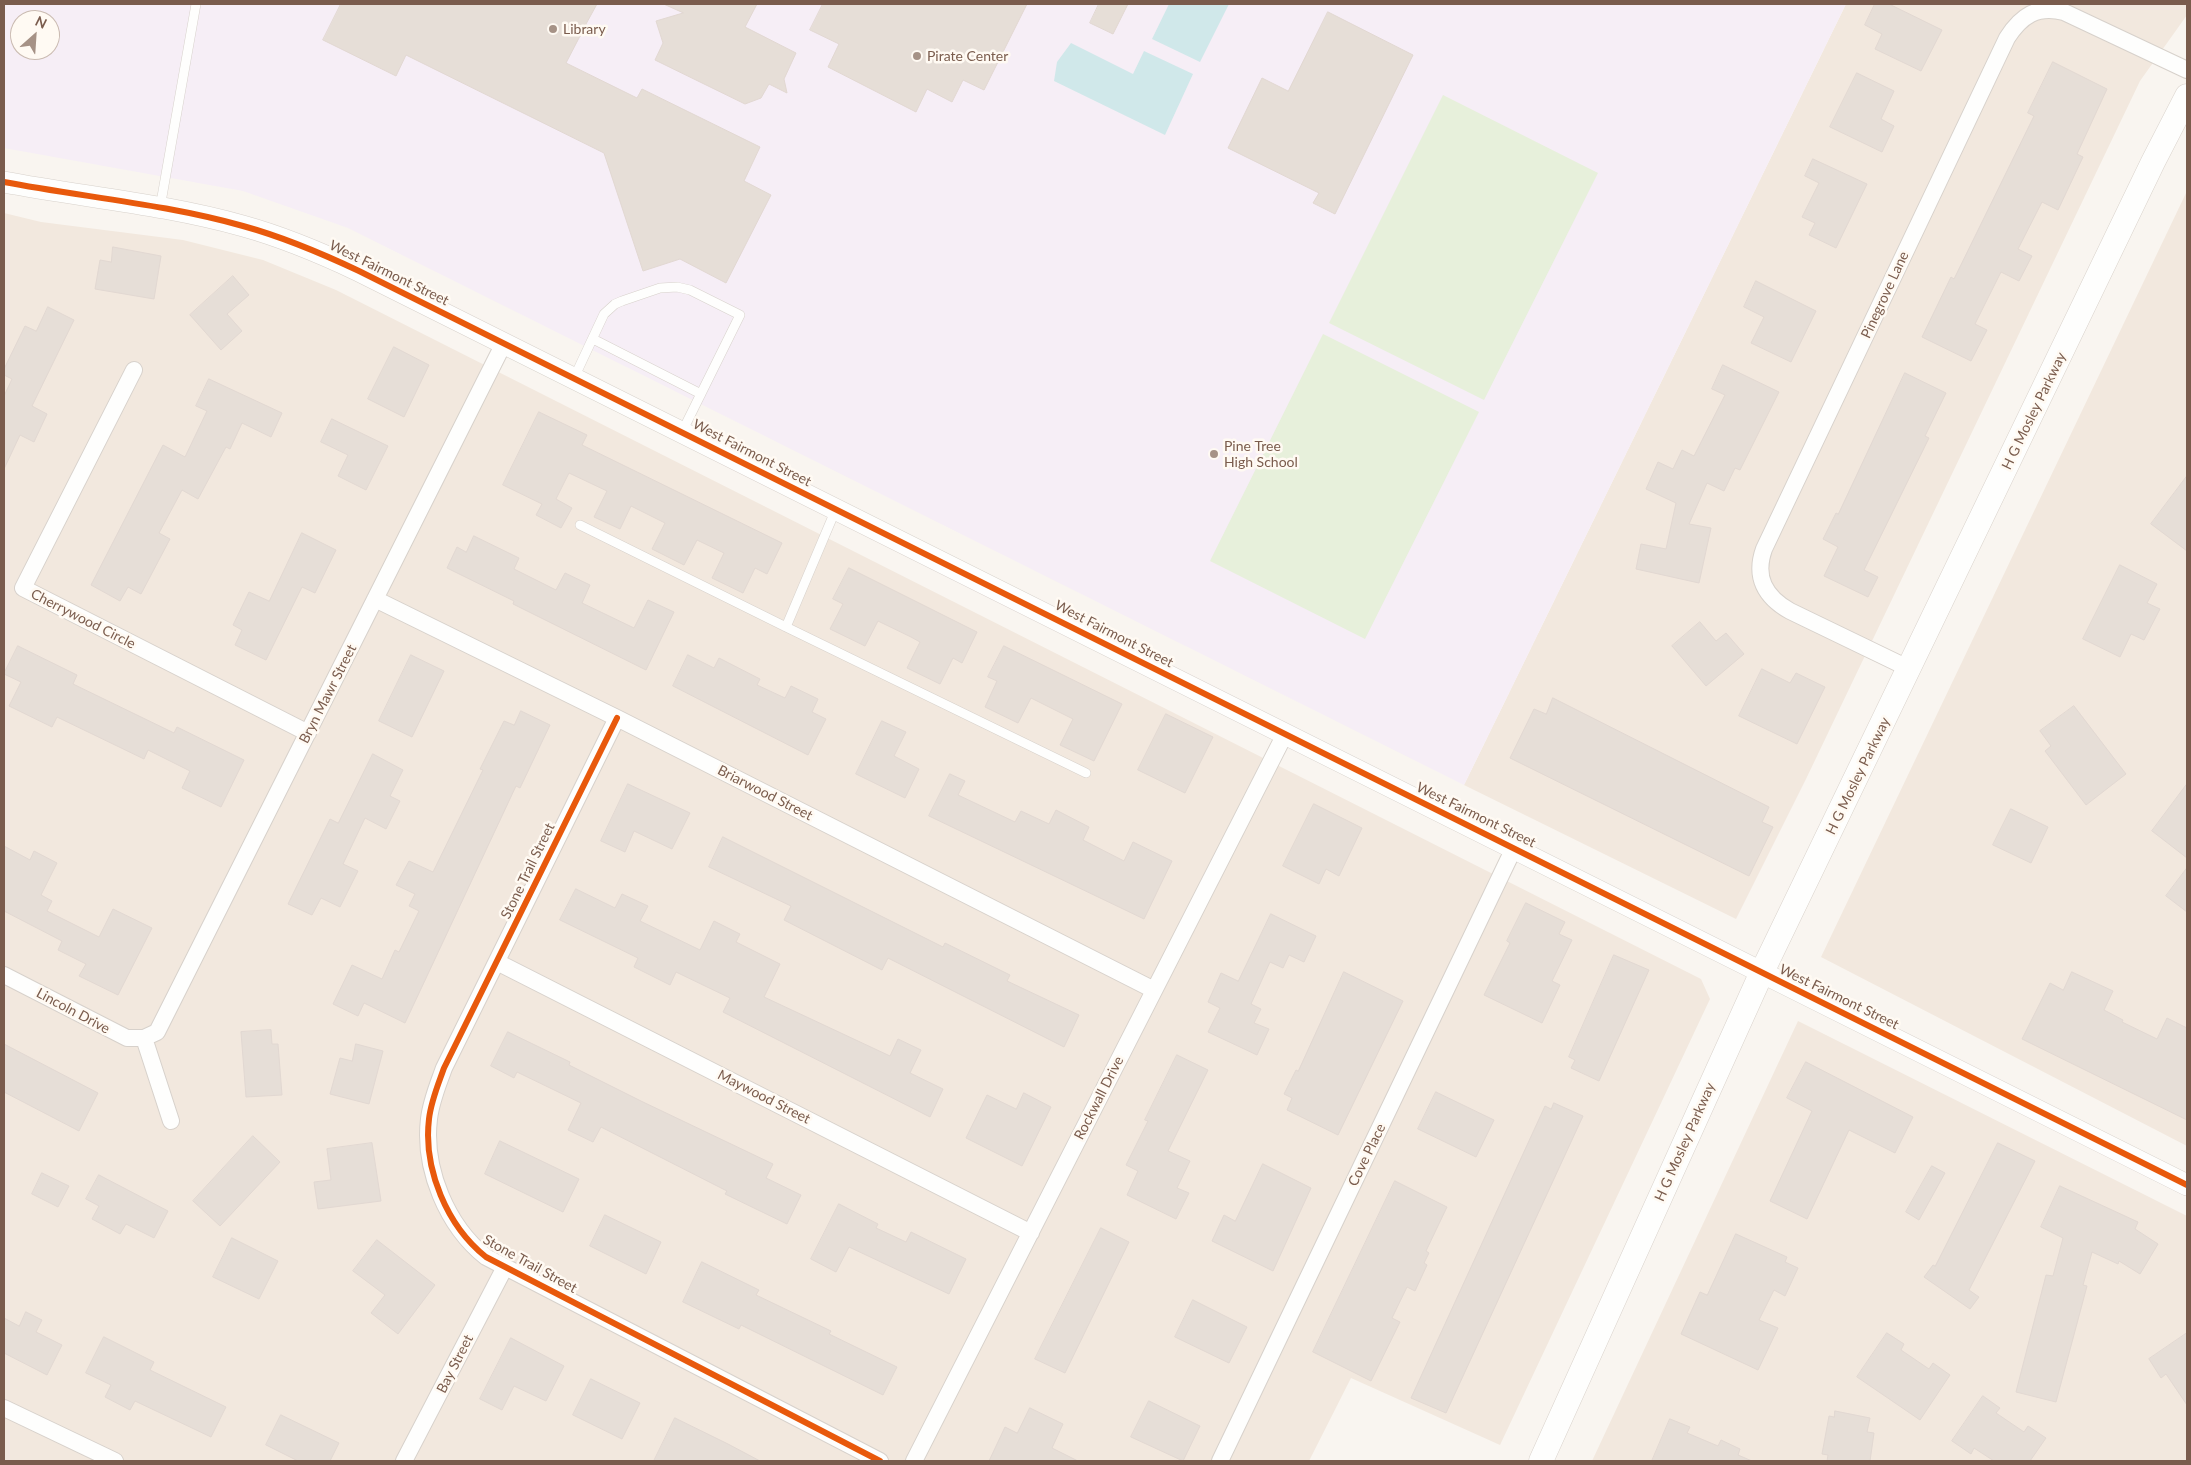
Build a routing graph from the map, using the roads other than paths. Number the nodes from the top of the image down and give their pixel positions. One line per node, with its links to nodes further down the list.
1 (196, 4): 5 (lane)
2 (2187, 70): 16 (street, Pinegrove Lane)
3 (2187, 96): 16 (main road, H G Mosley Parkway)
4 (4, 182): 5 (street, West Fairmont Street)
5 (160, 208): 7 (street, West Fairmont Street)
6 (593, 339): 9 (lane); 10 (lane); 10 (lane)
7 (504, 343): 9 (street, West Fairmont Street); 14 (street, Bryn Mawr Street)
8 (134, 370): 18 (street, Cherrywood Circle)
9 (574, 378): 11 (street, West Fairmont Street)
10 (701, 394): 11 (lane)
11 (682, 432): 12 (street, West Fairmont Street)
12 (836, 509): 15 (lane); 19 (street, West Fairmont Street)
13 (580, 525): 15 (lane)
14 (375, 599): 17 (street, Briarwood Street); 18 (street, Bryn Mawr Street)
15 (786, 628): 20 (lane)
16 (1910, 669): 23 (main road, H G Mosley Parkway)
17 (617, 718): 22 (street, Stone Trail Street); 25 (street, Briarwood Street)
18 (308, 733): 26 (street, Bryn Mawr Street)
19 (1285, 734): 21 (street, West Fairmont Street); 25 (street, Rockwall Drive)
20 (1086, 773)
21 (1514, 848): 23 (street, West Fairmont Street); 36 (street, Cove Place)
22 (497, 962): 29 (street, Maywood Street); 30 (street, Stone Trail Street)
23 (1762, 972): 28 (street, West Fairmont Street); 37 (main road, H G Mosley Parkway)
24 (4, 975): 26 (street, Lincoln Drive)
25 (1154, 990): 29 (street, Rockwall Drive)
26 (144, 1038): 27 (street)
27 (171, 1121)
28 (2187, 1185)
29 (1031, 1232): 35 (street, Rockwall Drive)
30 (505, 1267): 33 (street, Bay Street); 34 (street, Stone Trail Street)
31 (4, 1408): 32 (street)
32 (115, 1461)
33 (404, 1461)
34 (880, 1461)
35 (914, 1461)
36 (1220, 1461)
37 (1541, 1461)

